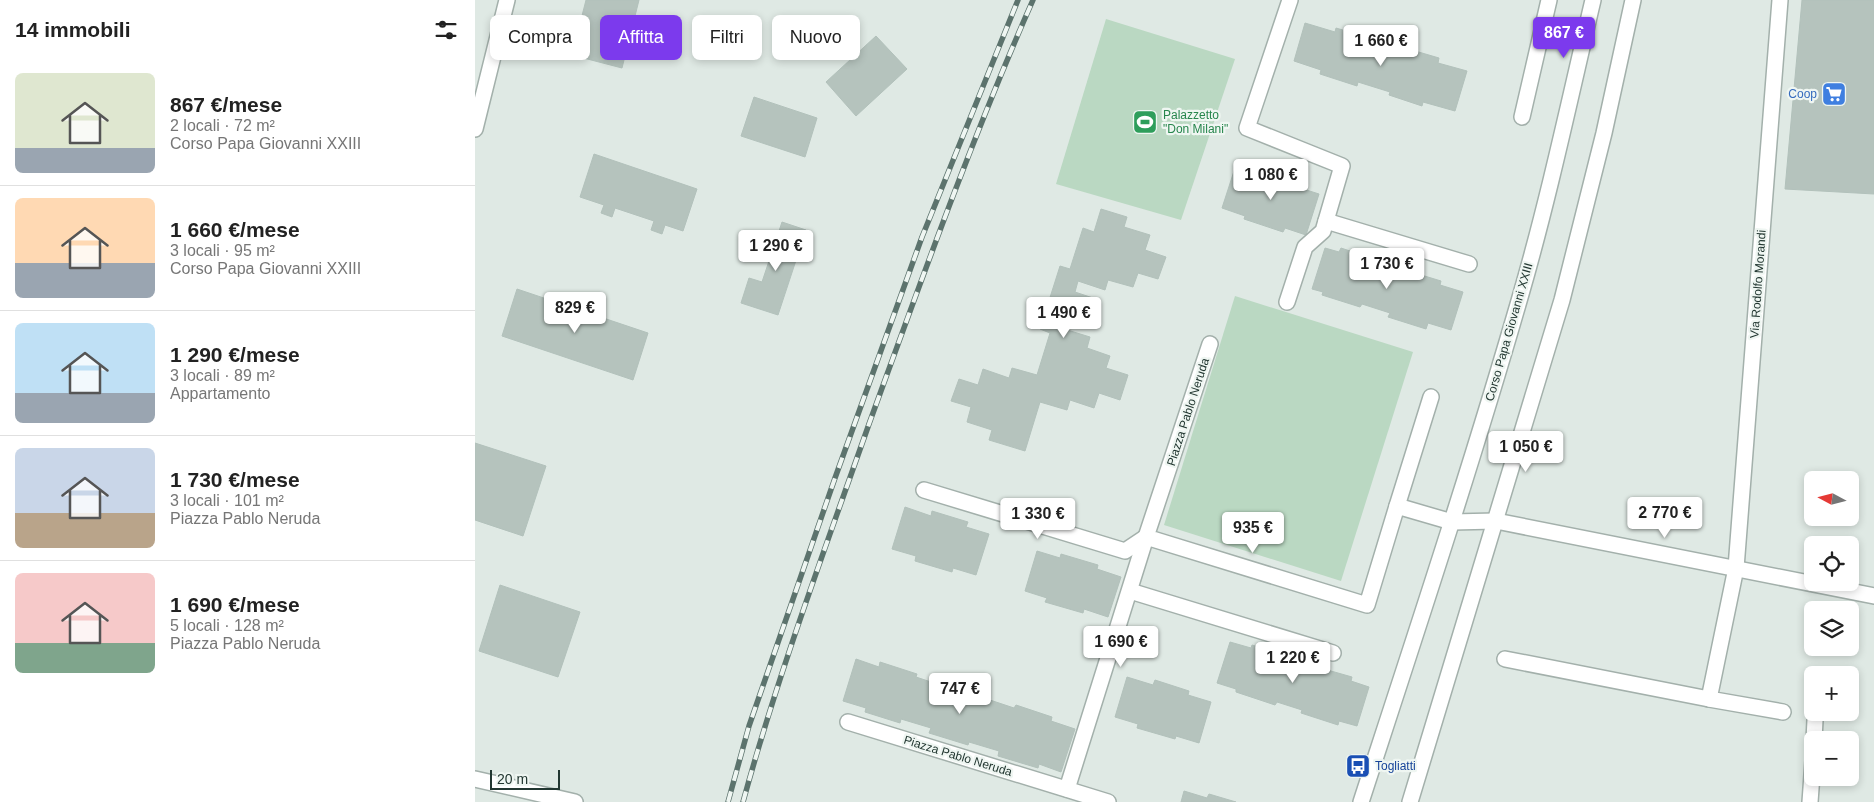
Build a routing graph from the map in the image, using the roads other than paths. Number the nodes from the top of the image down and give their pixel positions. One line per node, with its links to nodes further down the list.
1 (507, 0): 8 (street)
2 (1289, 0): 9 (street)
3 (1549, 0): 7 (street)
4 (1593, 0): 17 (street, Corso Papa Giovanni XXIII)
5 (1633, 0): 16 (street)
6 (1780, 0): 19 (street, Via Rodolfo Morandi)
7 (1522, 118)
8 (475, 129)
9 (1326, 221): 10 (street); 11 (street)
10 (1469, 264)
11 (1287, 302)
12 (1210, 344): 18 (street, Piazza Pablo Neruda)
13 (1431, 397): 15 (street)
14 (924, 490): 18 (street)
15 (1397, 506): 17 (street); 18 (street)
16 (1496, 521): 17 (street); 19 (street); 33 (street)
17 (1452, 522): 32 (street, Corso Papa Giovanni XXIII)
18 (1147, 537): 20 (street, Piazza Pablo Neruda)
19 (1736, 568): 21 (street); 24 (street, Via Rodolfo Morandi)
20 (1130, 591): 22 (street); 29 (street, Piazza Pablo Neruda)
21 (1874, 596)
22 (1333, 653)
23 (1505, 659): 24 (street)
24 (1709, 699): 25 (street)
25 (1783, 712)
26 (848, 722): 29 (street, Piazza Pablo Neruda)
27 (475, 780): 30 (street)
28 (1811, 786): 34 (street)
29 (1067, 789): 31 (street, Piazza Pablo Neruda)
30 (575, 802)
31 (1108, 802)
32 (1361, 802)
33 (1410, 802)
34 (1810, 802)

